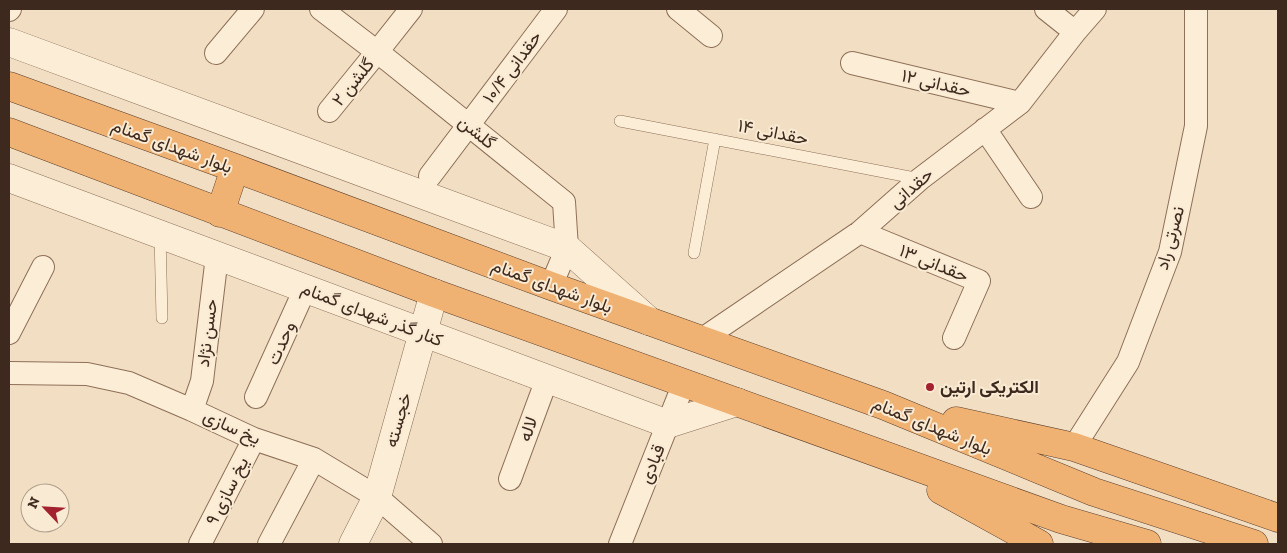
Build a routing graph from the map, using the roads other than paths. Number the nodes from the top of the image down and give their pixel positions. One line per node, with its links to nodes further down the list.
1 (253, 9): 13 (street)
2 (321, 9): 12 (street, گلشن)
3 (411, 9): 12 (street, گلشن ۲)
4 (556, 9): 19 (street, حقدانی ۱۰/۴)
5 (678, 9): 10 (street)
6 (1046, 9): 9 (street)
7 (1095, 9): 9 (street, حقدانی)
8 (1196, 9): 53 (street, نصرتی راد)
9 (1075, 32): 16 (street, حقدانی)
10 (711, 36)
11 (9, 42): 31 (street)
12 (378, 52): 17 (street, گلشن ۲); 19 (street, گلشن)
13 (216, 53)
14 (852, 62): 16 (street, حقدانی ۱۲)
15 (9, 86): 23 (highway, بلوار شهدای گمنام)
16 (1020, 103): 20 (street, حقدانی)
17 (329, 111)
18 (620, 120): 22 (lane, حقدانی ۱۴)
19 (468, 125): 24 (street, حقدانی ۱۰/۴); 31 (street, گلشن)
20 (986, 129): 26 (street, حقدانی); 27 (street)
21 (9, 132): 28 (highway)
22 (716, 139): 26 (lane, حقدانی ۱۴); 32 (lane)
23 (235, 168): 28 (highway); 35 (highway, بلوار شهدای گمنام)
24 (430, 176)
25 (9, 178): 30 (street, کنار گذر شهدای گمنام)
26 (920, 179): 29 (street, حقدانی)
27 (1032, 197)
28 (220, 213): 37 (highway)
29 (860, 232): 42 (street, حقدانی ۱۳); 43 (street, حقدانی)
30 (160, 234): 33 (street, کنار گذر شهدای گمنام); 38 (lane)
31 (567, 248): 35 (street, گلشن); 39 (street)
32 (694, 253)
33 (217, 256): 36 (street, کنار گذر شهدای گمنام); 50 (street, حسن نژاد)
34 (43, 267): 40 (street)
35 (551, 286): 39 (highway, بلوار شهدای گمنام)
36 (305, 289): 41 (street, کنار گذر شهدای گمنام); 47 (street, وحدت)
37 (434, 293): 41 (street, خجسته); 46 (highway)
38 (162, 318)
39 (649, 321): 43 (highway, بلوار شهدای گمنام)
40 (9, 333)
41 (422, 333): 45 (street, کنار گذر شهدای گمنام); 57 (street, خجسته)
42 (954, 338)
43 (701, 340): 49 (highway, بلوار شهدای گمنام)
44 (9, 373): 50 (street, یخ سازی)
45 (547, 379): 51 (street, کنار گذر شهدای گمنام); 56 (street, لاله)
46 (684, 383): 48 (highway); 51 (street, قبادی)
47 (256, 397)
48 (737, 402): 51 (street); 54 (highway)
49 (883, 405): 53 (highway); 66 (highway, بلوار شهدای گمنام)
50 (192, 410): 52 (street, یخ سازی)
51 (668, 424): 63 (street, قبادی)
52 (254, 438): 55 (street, یخ سازی); 59 (street, یخ سازی ۹)
53 (1074, 447): 58 (highway)
54 (868, 450): 64 (highway); 65 (highway)
55 (314, 459): 57 (street, یخ سازی); 60 (street)
56 (510, 480)
57 (377, 496): 61 (street, خجسته); 62 (street, یخ سازی)
58 (1278, 518)
59 (200, 544)
60 (269, 544)
61 (353, 544)
62 (431, 544)
63 (620, 544)
64 (1039, 544)
65 (1147, 544)
66 (1254, 544)

